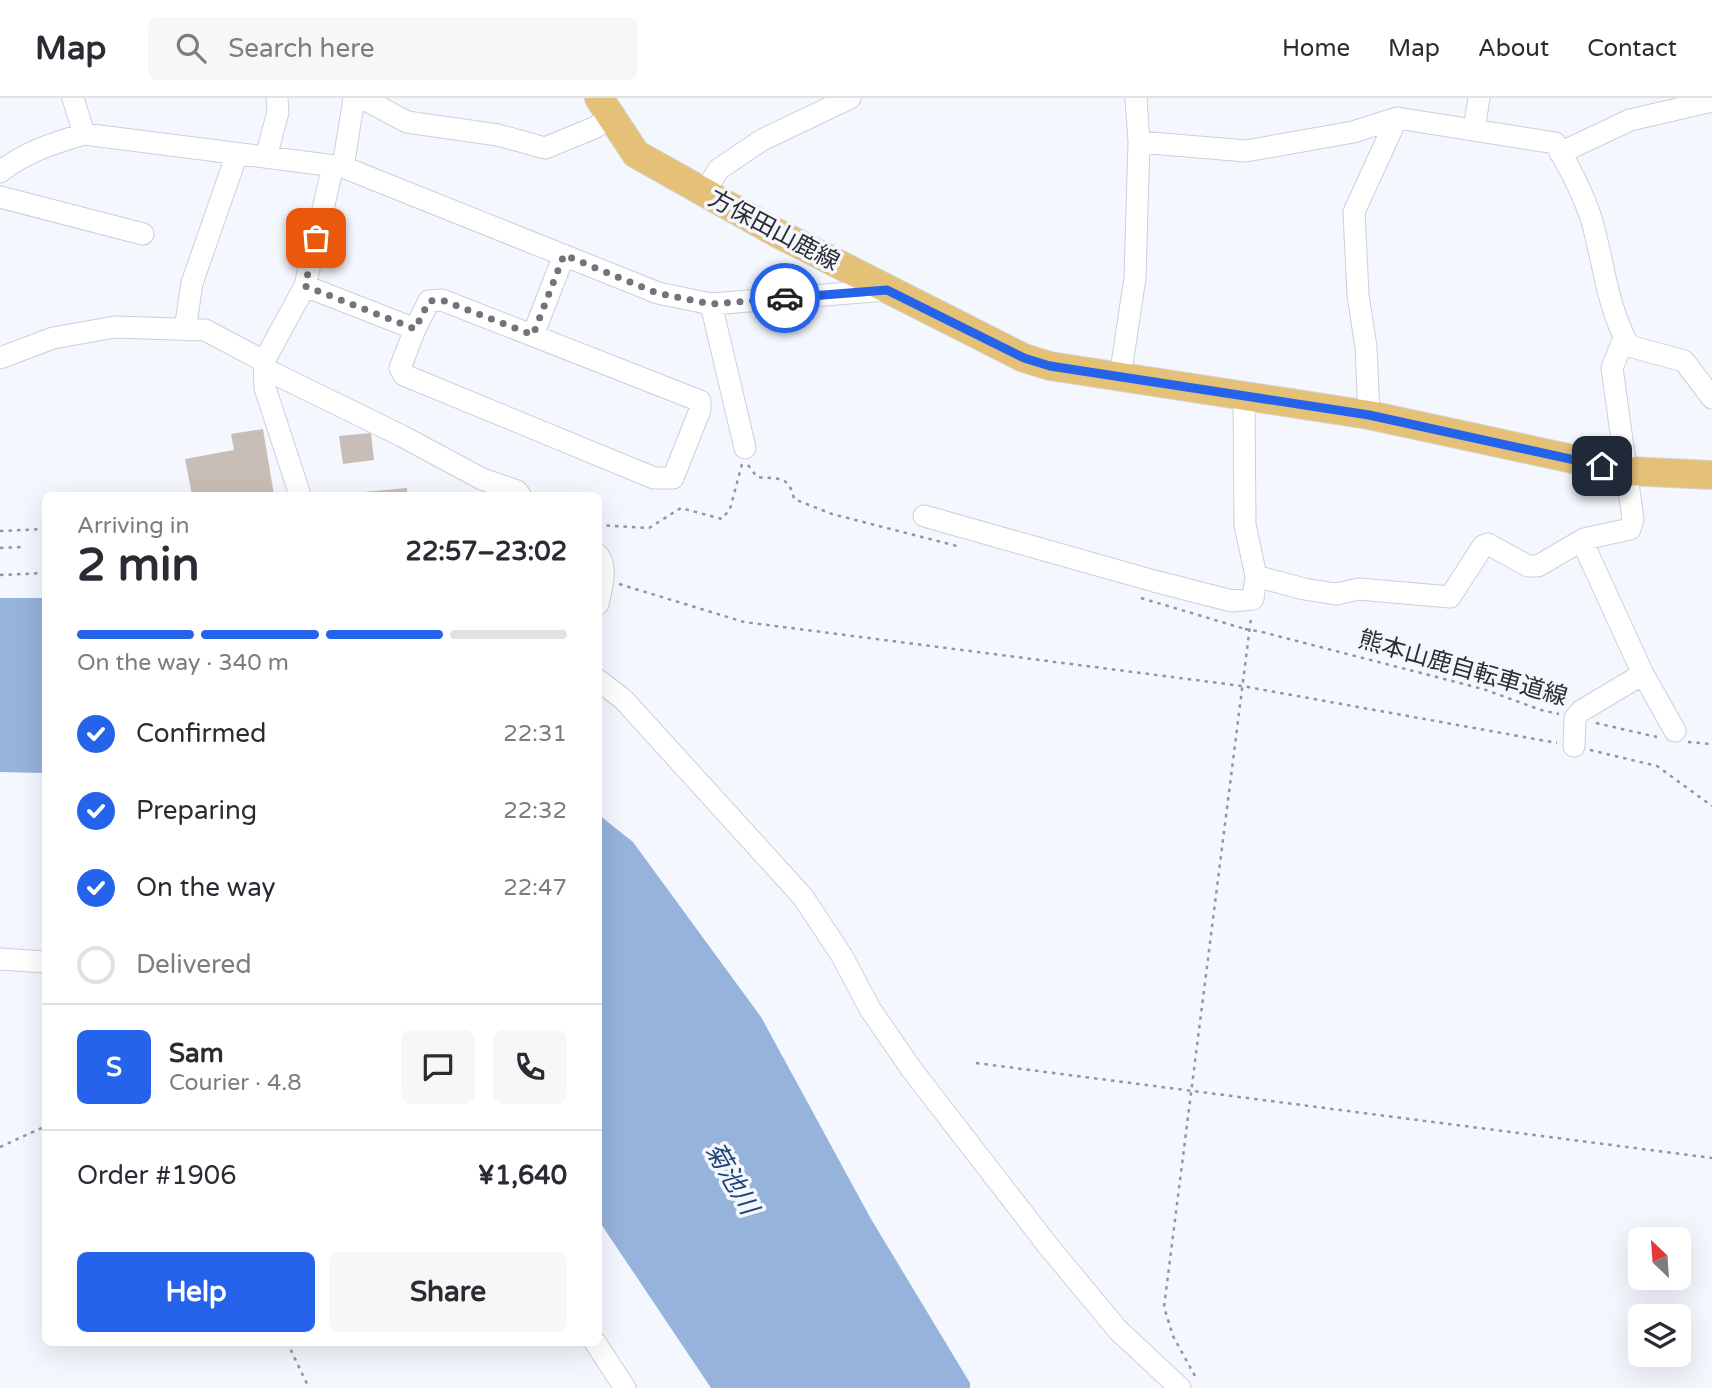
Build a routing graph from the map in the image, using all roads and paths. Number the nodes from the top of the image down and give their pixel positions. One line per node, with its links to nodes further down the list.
1 (73, 98): 12 (street)
2 (277, 98): 16 (street)
3 (354, 98): 17 (street)
4 (362, 98): 9 (street)
5 (850, 98): 19 (street)
6 (1136, 98): 13 (street)
7 (1479, 98): 11 (street)
8 (1712, 101): 14 (street)
9 (605, 108): 19 (main road, 方保田山鹿線)
10 (1397, 118): 11 (street); 13 (street); 35 (street)
11 (1474, 130): 14 (street)
12 (84, 134): 15 (street); 18 (street)
13 (1139, 142): 32 (street)
14 (1560, 153): 29 (street)
15 (237, 154): 16 (street); 27 (street)
16 (266, 157): 17 (street)
17 (338, 167): 22 (street); 23 (street)
18 (0, 172)
19 (705, 193): 24 (main road, 方保田山鹿線)
20 (0, 197): 21 (street)
21 (143, 234)
22 (564, 255): 25 (street); 28 (street)
23 (305, 286): 26 (street); 31 (street)
24 (887, 290): 25 (street); 32 (main road, 方保田山鹿線)
25 (711, 304): 36 (street)
26 (415, 329): 28 (street); 28 (street)
27 (185, 330): 30 (street); 31 (street)
28 (533, 335)
29 (1624, 338): 34 (street); 37 (street)
30 (0, 358)
31 (264, 365): 39 (street); 40 (street)
32 (1120, 377): 33 (main road, 方保田山鹿線)
33 (1244, 395): 35 (main road, 方保田山鹿線); 51 (street)
34 (1712, 398)
35 (1369, 415): 37 (main road, 方保田山鹿線)
36 (744, 453): 42 (path)
37 (1628, 471): 38 (main road, 方保田山鹿線); 45 (street)
38 (1712, 475)
39 (299, 492)
40 (518, 492)
41 (924, 516): 54 (street)
42 (602, 525)
43 (42, 529): 44 (path)
44 (0, 531)
45 (1582, 541): 51 (street); 56 (street)
46 (22, 547): 47 (path)
47 (0, 548)
48 (602, 560): 52 (street)
49 (42, 573): 50 (path)
50 (0, 575)
51 (1256, 576): 54 (street)
52 (603, 578): 53 (street); 58 (path)
53 (602, 583)
54 (1253, 599): 58 (path)
55 (1245, 629): 59 (path, 熊本山鹿自転車道線, bridge)
56 (1643, 674): 59 (street); 60 (street)
57 (602, 683): 73 (street)
58 (1242, 686): 62 (path); 67 (path)
59 (1575, 718): 60 (path, 熊本山鹿自転車道線); 62 (street)
60 (1675, 737): 61 (path, 熊本山鹿自転車道線)
61 (1712, 744)
62 (1574, 746): 63 (path)
63 (1712, 806)
64 (0, 959): 65 (street)
65 (42, 962)
66 (976, 1063): 67 (path)
67 (1192, 1092): 70 (path); 73 (path)
68 (42, 1128): 69 (path)
69 (0, 1147)
70 (1712, 1158)
71 (289, 1346): 74 (path)
72 (598, 1346): 75 (street)
73 (1188, 1383)
74 (309, 1388)
75 (625, 1388)

